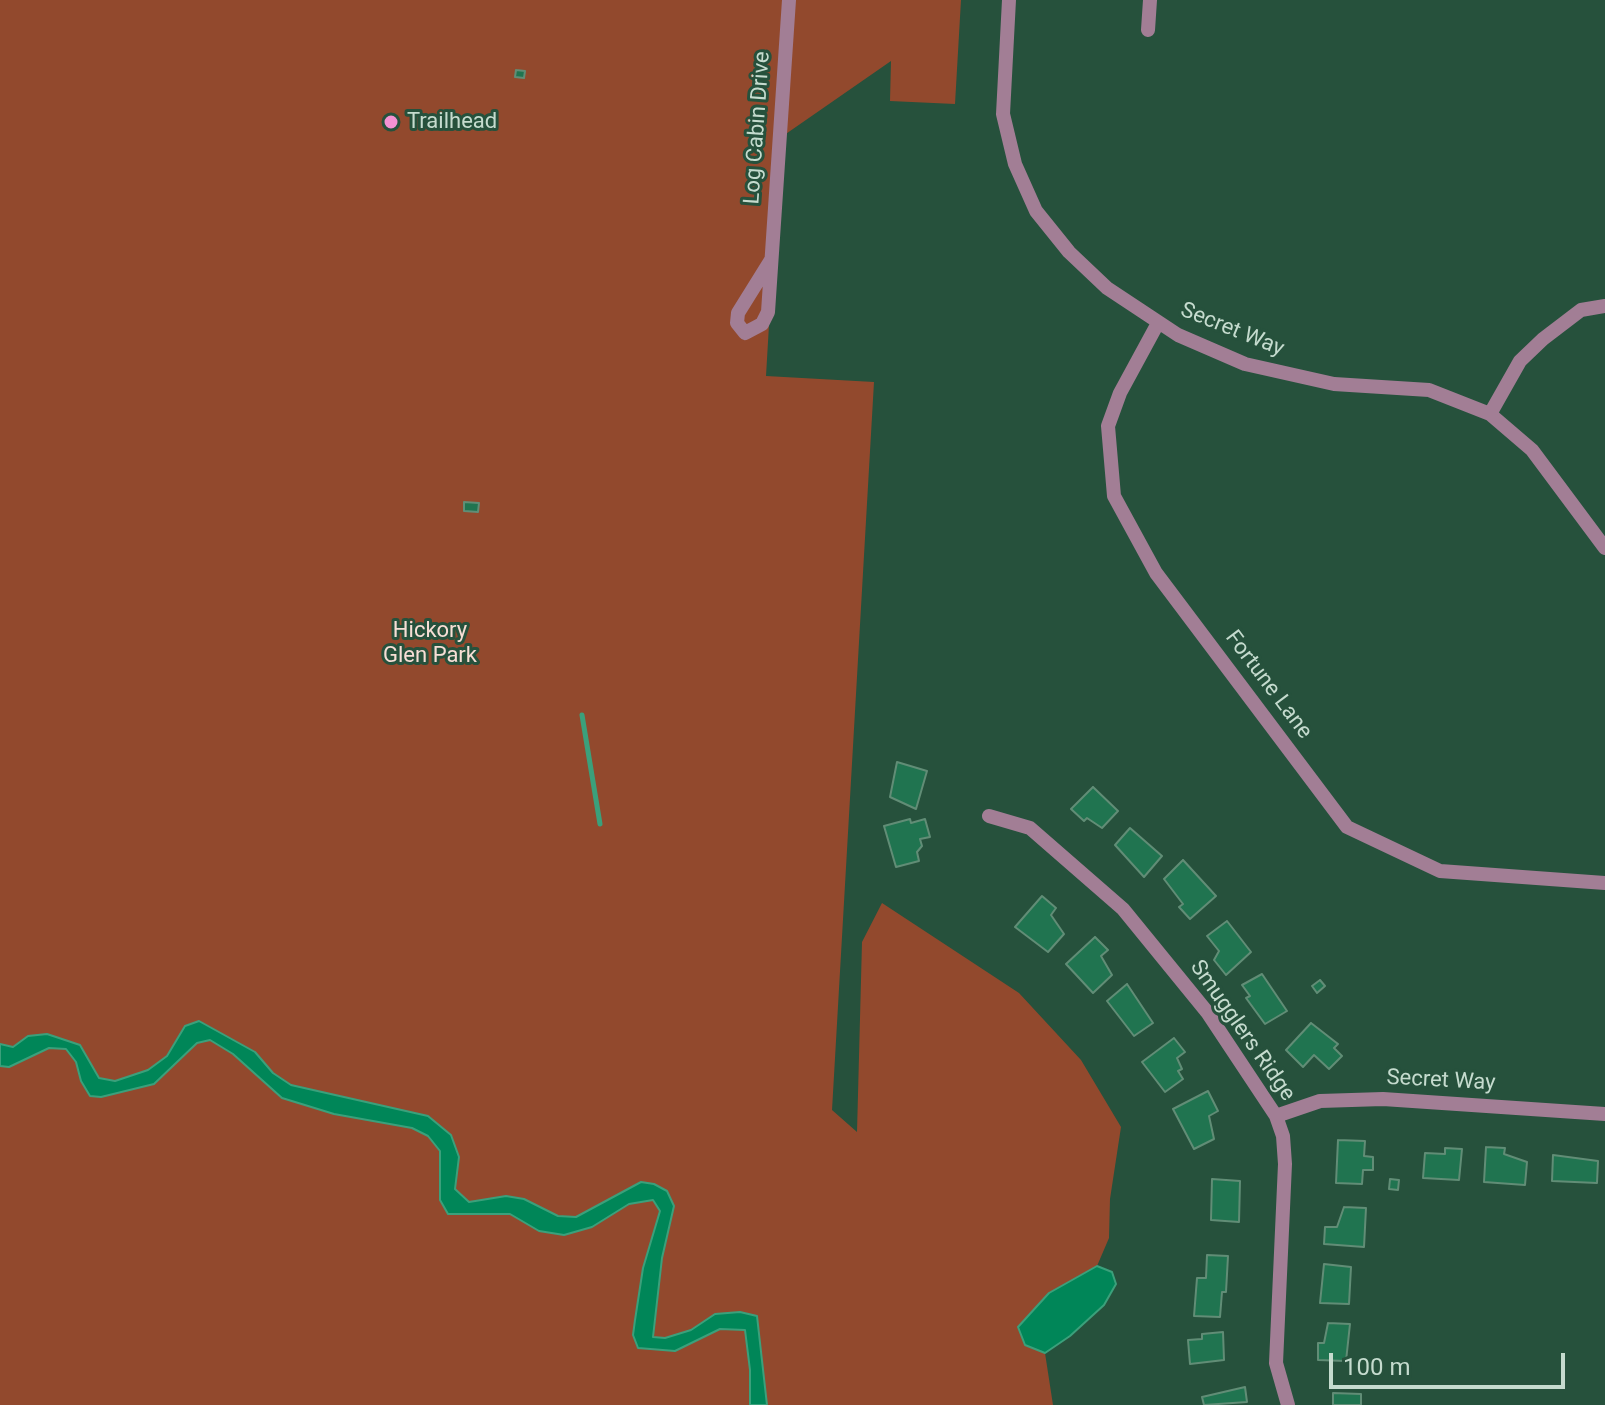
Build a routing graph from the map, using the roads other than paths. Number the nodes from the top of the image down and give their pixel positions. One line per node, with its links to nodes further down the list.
1 (789, 0): 5 (street, Log Cabin Drive)
2 (1009, 0): 7 (street, Secret Way)
3 (1150, 0): 4 (street)
4 (1148, 30)
5 (771, 260)
6 (1605, 306): 8 (street)
7 (1158, 323): 8 (street, Secret Way); 11 (street, Fortune Lane)
8 (1490, 414): 9 (street, Secret Way)
9 (1605, 548)
10 (989, 816): 13 (street, Smugglers Ridge)
11 (1605, 883)
12 (1605, 1114): 13 (street, Secret Way)
13 (1276, 1116): 14 (street, Smugglers Ridge)
14 (1288, 1405)

